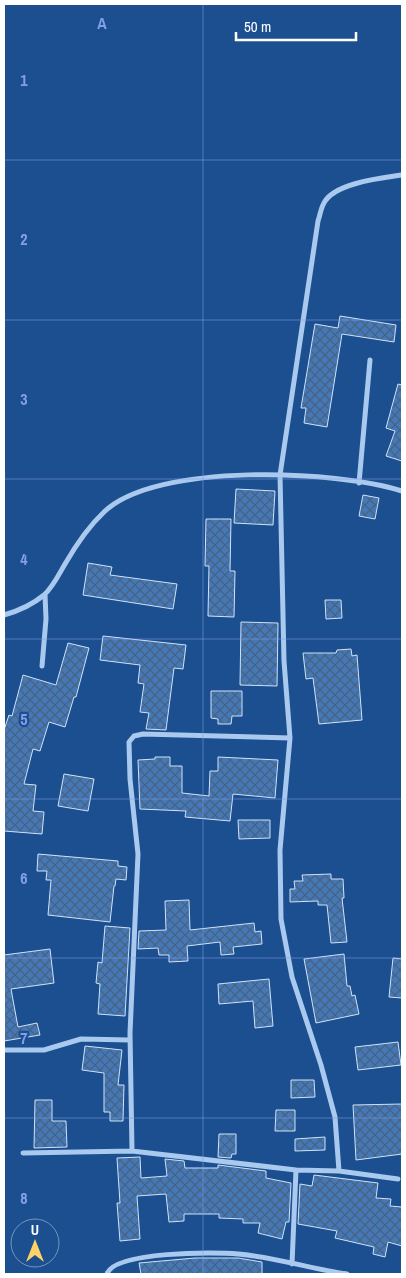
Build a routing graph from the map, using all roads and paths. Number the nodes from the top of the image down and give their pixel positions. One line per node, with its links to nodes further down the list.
1 (402, 175): 3 (street)
2 (370, 360): 4 (street)
3 (280, 475): 4 (street); 6 (street); 9 (street)
4 (359, 483): 5 (street)
5 (402, 491)
6 (45, 594): 7 (street); 8 (street)
7 (4, 615)
8 (42, 666)
9 (290, 738): 10 (street); 15 (street)
10 (130, 1040): 11 (street); 12 (street)
11 (4, 1050)
12 (132, 1151): 13 (street); 14 (street)
13 (24, 1153)
14 (296, 1170): 15 (street); 17 (street)
15 (339, 1171): 16 (street)
16 (398, 1178)
17 (292, 1264): 18 (street); 19 (street)
18 (108, 1274)
19 (347, 1274)

